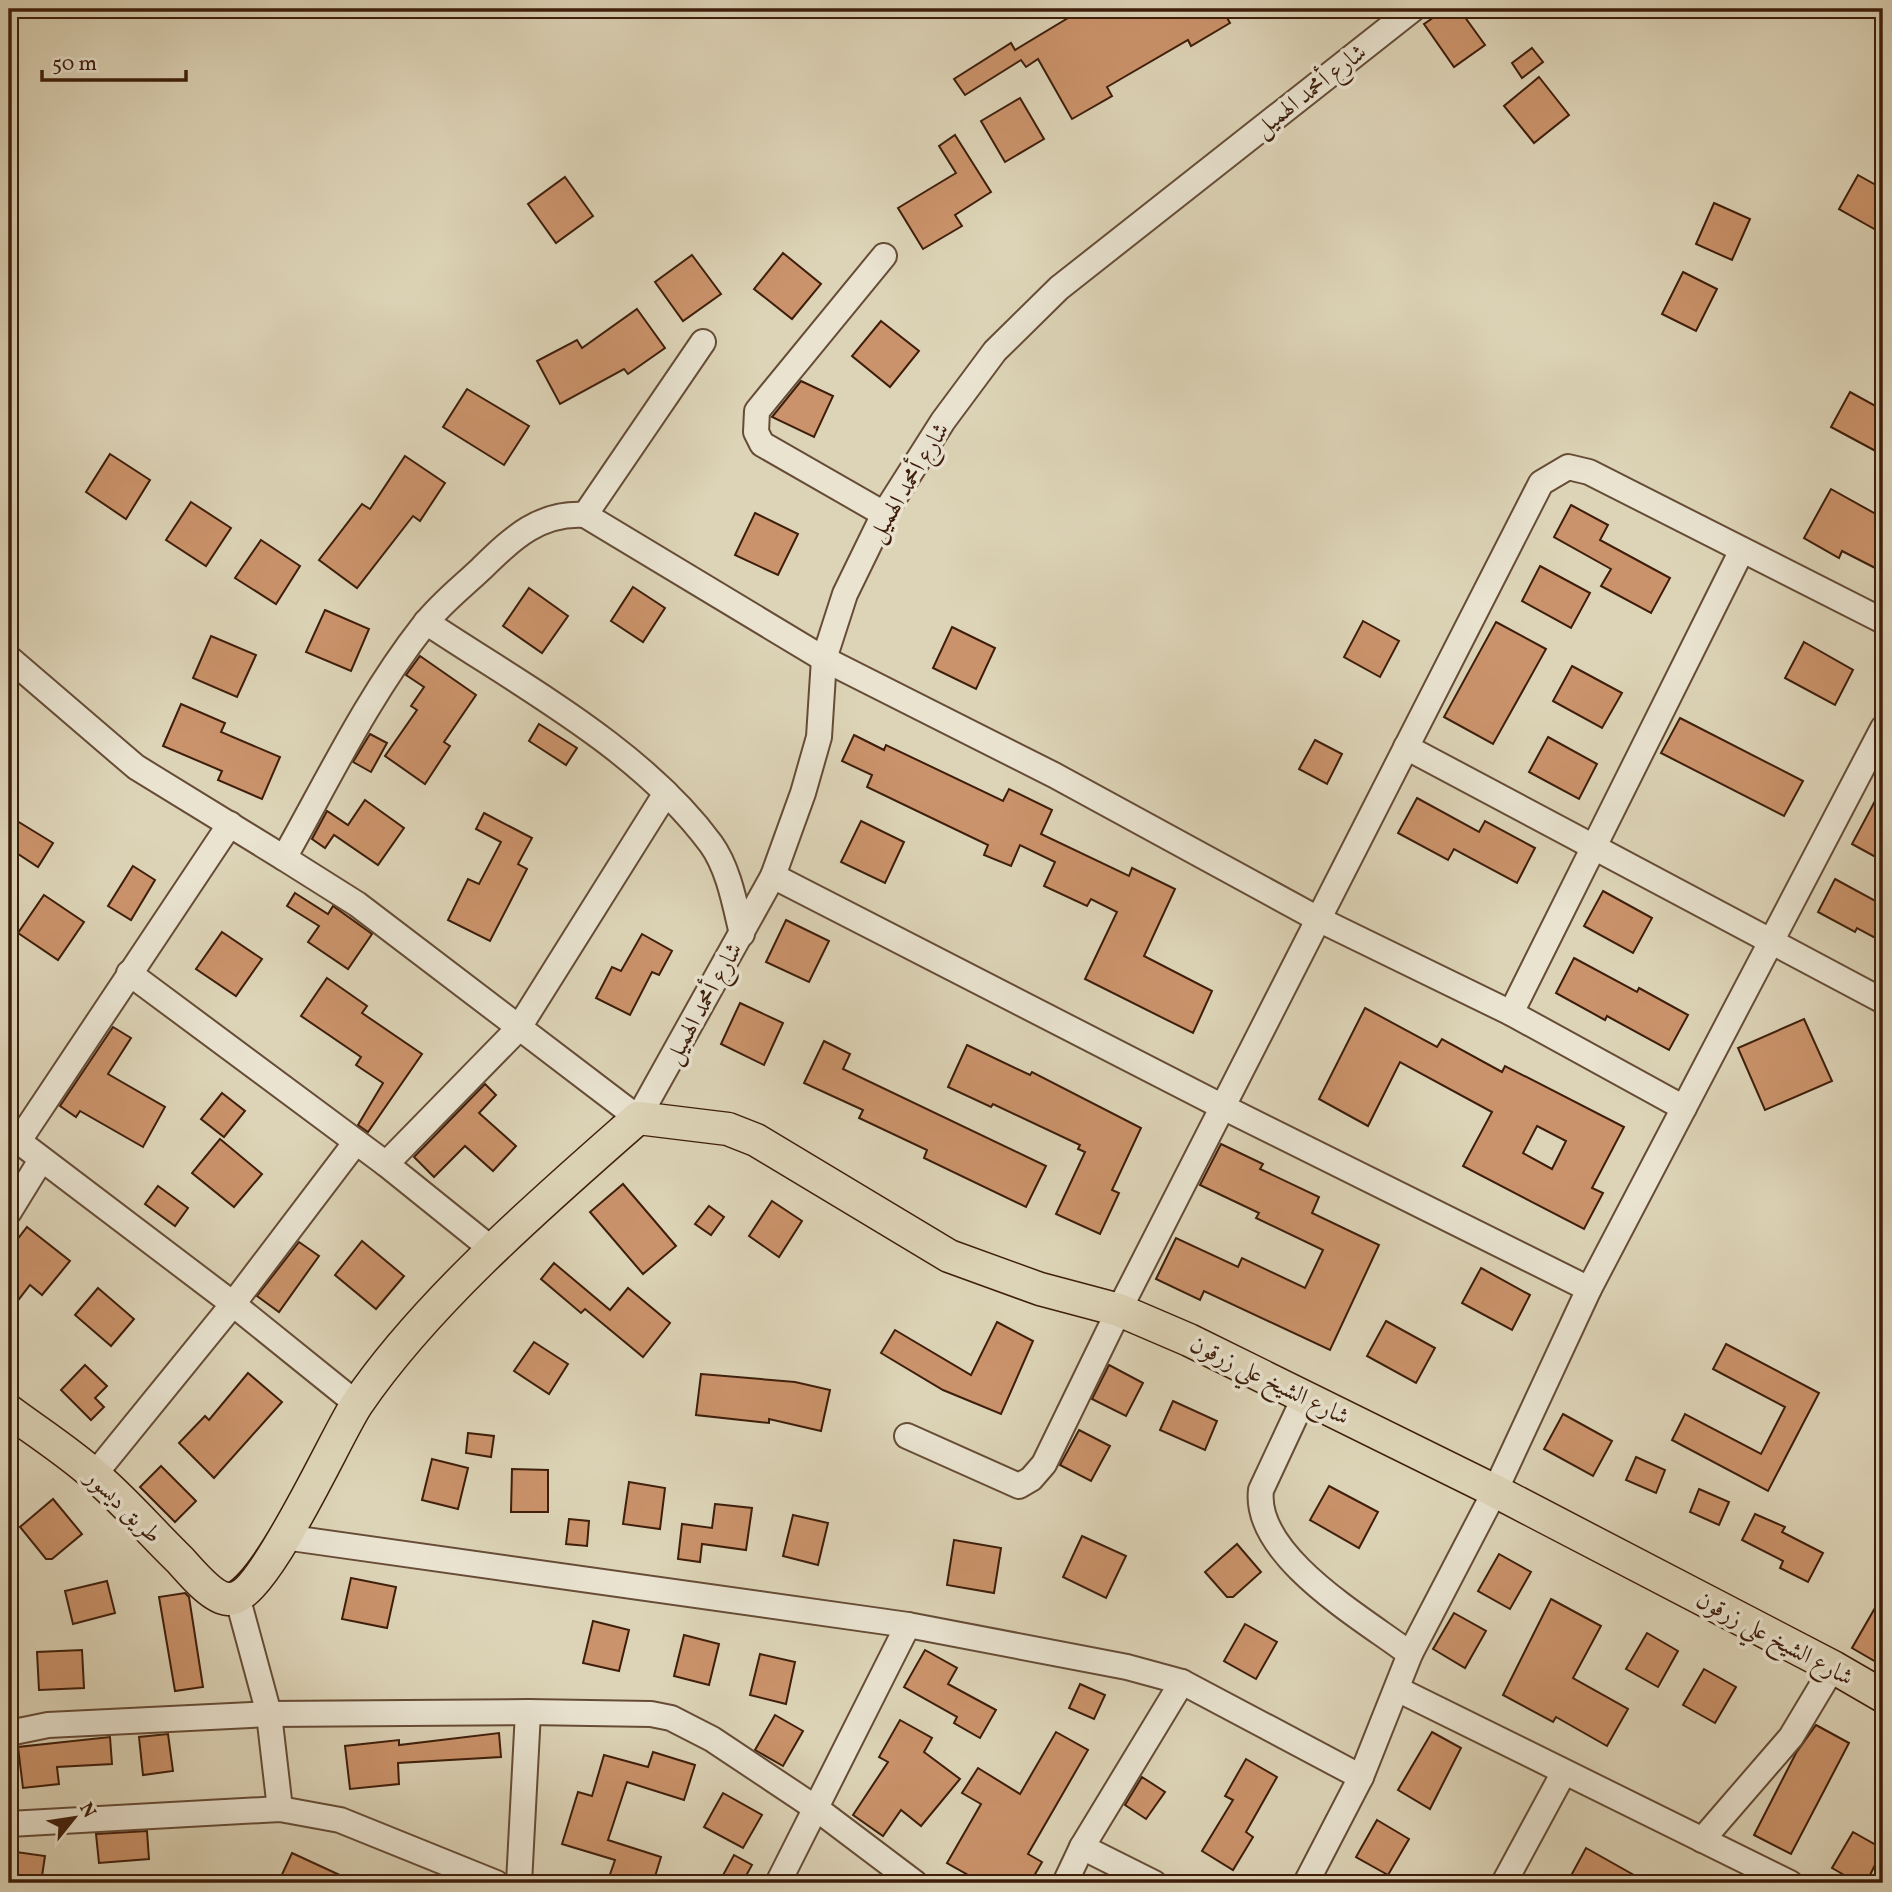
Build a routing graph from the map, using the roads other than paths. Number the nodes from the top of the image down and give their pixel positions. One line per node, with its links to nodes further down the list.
1 (1404, 12): 4 (street, شارع أمحمد الهميل)
2 (884, 256): 4 (street)
3 (703, 342): 5 (street)
4 (884, 514): 10 (street, شارع أمحمد الهميل)
5 (585, 515): 8 (street); 10 (street)
6 (1742, 550): 7 (street); 12 (street); 15 (street)
7 (1883, 621)
8 (426, 622): 13 (street); 16 (street)
9 (9, 658): 14 (street)
10 (824, 659): 17 (street, شارع أمحمد الهميل); 18 (street)
11 (1883, 728): 20 (street)
12 (1406, 747): 15 (street); 18 (street)
13 (666, 793): 19 (street); 24 (street)
14 (230, 824): 16 (street); 21 (street)
15 (1593, 848): 20 (street); 23 (street)
16 (284, 858): 24 (street)
17 (774, 876): 19 (street, شارع أمحمد الهميل); 25 (street)
18 (1318, 919): 23 (street); 25 (street)
19 (742, 934): 27 (street, شارع أمحمد الهميل)
20 (1770, 943): 22 (street); 26 (street)
21 (130, 973): 28 (street); 29 (street)
22 (1883, 1001)
23 (1511, 1013): 26 (street)
24 (518, 1029): 27 (street); 31 (street)
25 (1223, 1107): 34 (street); 36 (street)
26 (1684, 1108): 34 (street)
27 (638, 1118): 33 (main road); 36 (main road, شارع الشيخ علي زرقون)
28 (13, 1138): 30 (street)
29 (356, 1142): 31 (street); 35 (street)
30 (41, 1160): 32 (street); 35 (street)
31 (386, 1164): 33 (street)
32 (9, 1212)
33 (494, 1251): 38 (main road)
34 (1589, 1289): 42 (street)
35 (233, 1304): 38 (street); 41 (street)
36 (1119, 1310): 37 (main road, شارع الشيخ علي زرقون); 40 (street)
37 (1304, 1398): 42 (main road, شارع الشيخ علي زرقون); 46 (street)
38 (357, 1404): 43 (main road)
39 (9, 1411): 41 (main road, طريق ديسور)
40 (907, 1436)
41 (94, 1475): 44 (main road, طريق ديسور)
42 (1495, 1491): 46 (street); 47 (main road, شارع الشيخ علي زرقون)
43 (284, 1537): 44 (main road); 45 (street)
44 (237, 1596): 52 (street)
45 (908, 1625): 48 (street); 57 (street)
46 (1410, 1654): 49 (street)
47 (1833, 1667): 50 (main road, شارع الشيخ علي زرقون); 59 (street)
48 (1182, 1682): 55 (street); 60 (street)
49 (1397, 1689): 54 (street); 55 (street)
50 (1883, 1696)
51 (528, 1712): 52 (street); 57 (street); 62 (street)
52 (269, 1714): 53 (street); 56 (street)
53 (9, 1733)
54 (1564, 1772): 59 (street); 68 (street)
55 (1361, 1777): 67 (street)
56 (280, 1809): 58 (street); 61 (street)
57 (817, 1809): 63 (street); 64 (street)
58 (9, 1824)
59 (1702, 1840): 69 (street)
60 (1082, 1847): 65 (street); 66 (street)
61 (496, 1883)
62 (519, 1883)
63 (778, 1883)
64 (915, 1883)
65 (1065, 1883)
66 (1154, 1883)
67 (1307, 1883)
68 (1504, 1883)
69 (1790, 1883)

